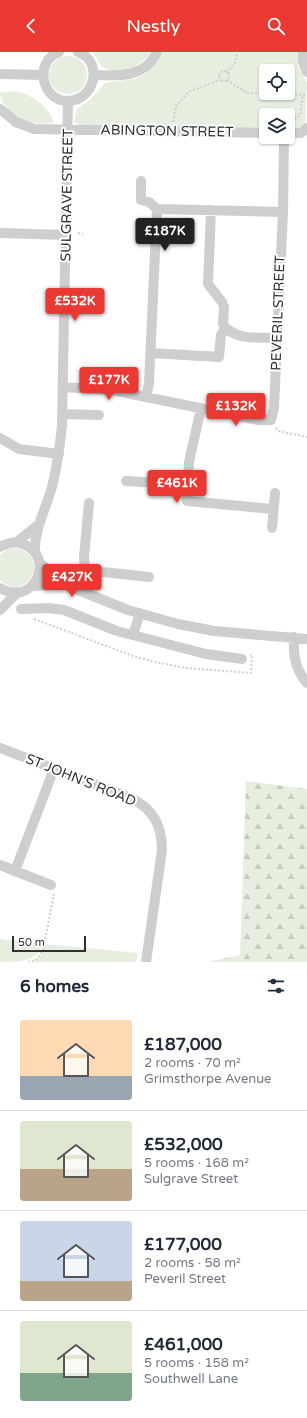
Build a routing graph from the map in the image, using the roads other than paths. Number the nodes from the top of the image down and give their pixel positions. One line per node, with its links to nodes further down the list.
1 (59, 52): 7 (street)
2 (78, 52): 8 (street)
3 (157, 52): 8 (street)
4 (303, 52): 5 (street)
5 (307, 72)
6 (0, 74): 7 (street)
7 (43, 74): 9 (street)
8 (94, 76): 9 (street)
9 (68, 101): 12 (street, SULGRAVE STREET)
10 (0, 109): 12 (street, ABINGTON STREET)
11 (307, 128): 13 (street)
12 (68, 130): 14 (street, ABINGTON STREET); 21 (street, SULGRAVE STREET)
13 (295, 132)
14 (259, 133)
15 (284, 144): 19 (street, PEVERIL STREET)
16 (141, 181): 17 (street)
17 (157, 210): 18 (street); 26 (street)
18 (211, 210): 19 (street); 24 (street)
19 (283, 212): 25 (street, PEVERIL STREET)
20 (0, 233): 21 (street)
21 (66, 235): 22 (street, SULGRAVE STREET)
22 (65, 304): 23 (street); 27 (street, SULGRAVE STREET)
23 (82, 304)
24 (225, 328): 25 (street); 26 (street)
25 (277, 338): 29 (street, PEVERIL STREET)
26 (150, 352): 28 (street)
27 (63, 387): 28 (street); 30 (street, SULGRAVE STREET)
28 (146, 397): 29 (street)
29 (201, 408): 35 (street)
30 (62, 414): 31 (street); 33 (street, SULGRAVE STREET)
31 (99, 415)
32 (0, 438): 33 (street)
33 (59, 454): 39 (street, SULGRAVE STREET)
34 (126, 481): 35 (street)
35 (188, 485): 38 (street)
36 (275, 493): 38 (street)
37 (89, 503): 45 (street)
38 (274, 509): 40 (street)
39 (38, 525): 41 (street, SULGRAVE STREET); 43 (street, SULGRAVE STREET)
40 (272, 528)
41 (17, 542): 42 (street); 43 (street)
42 (1, 546)
43 (36, 553): 44 (street)
44 (40, 564): 47 (street); 48 (street)
45 (85, 570): 46 (street); 50 (street)
46 (149, 577)
47 (63, 584): 48 (street); 50 (street)
48 (32, 586): 51 (street)
49 (0, 588): 51 (street)
50 (78, 589): 54 (street)
51 (18, 592): 53 (street)
52 (21, 609): 55 (street)
53 (0, 610)
54 (140, 613): 55 (street); 56 (street)
55 (133, 635): 58 (street)
56 (294, 637): 57 (street); 59 (street)
57 (307, 639)
58 (242, 659)
59 (307, 683)
60 (0, 748): 61 (street, ST JOHN'S ROAD)
61 (54, 769): 63 (street); 65 (street, ST JOHN'S ROAD)
62 (0, 865): 63 (street)
63 (15, 871): 64 (street)
64 (53, 889)
65 (146, 962)

